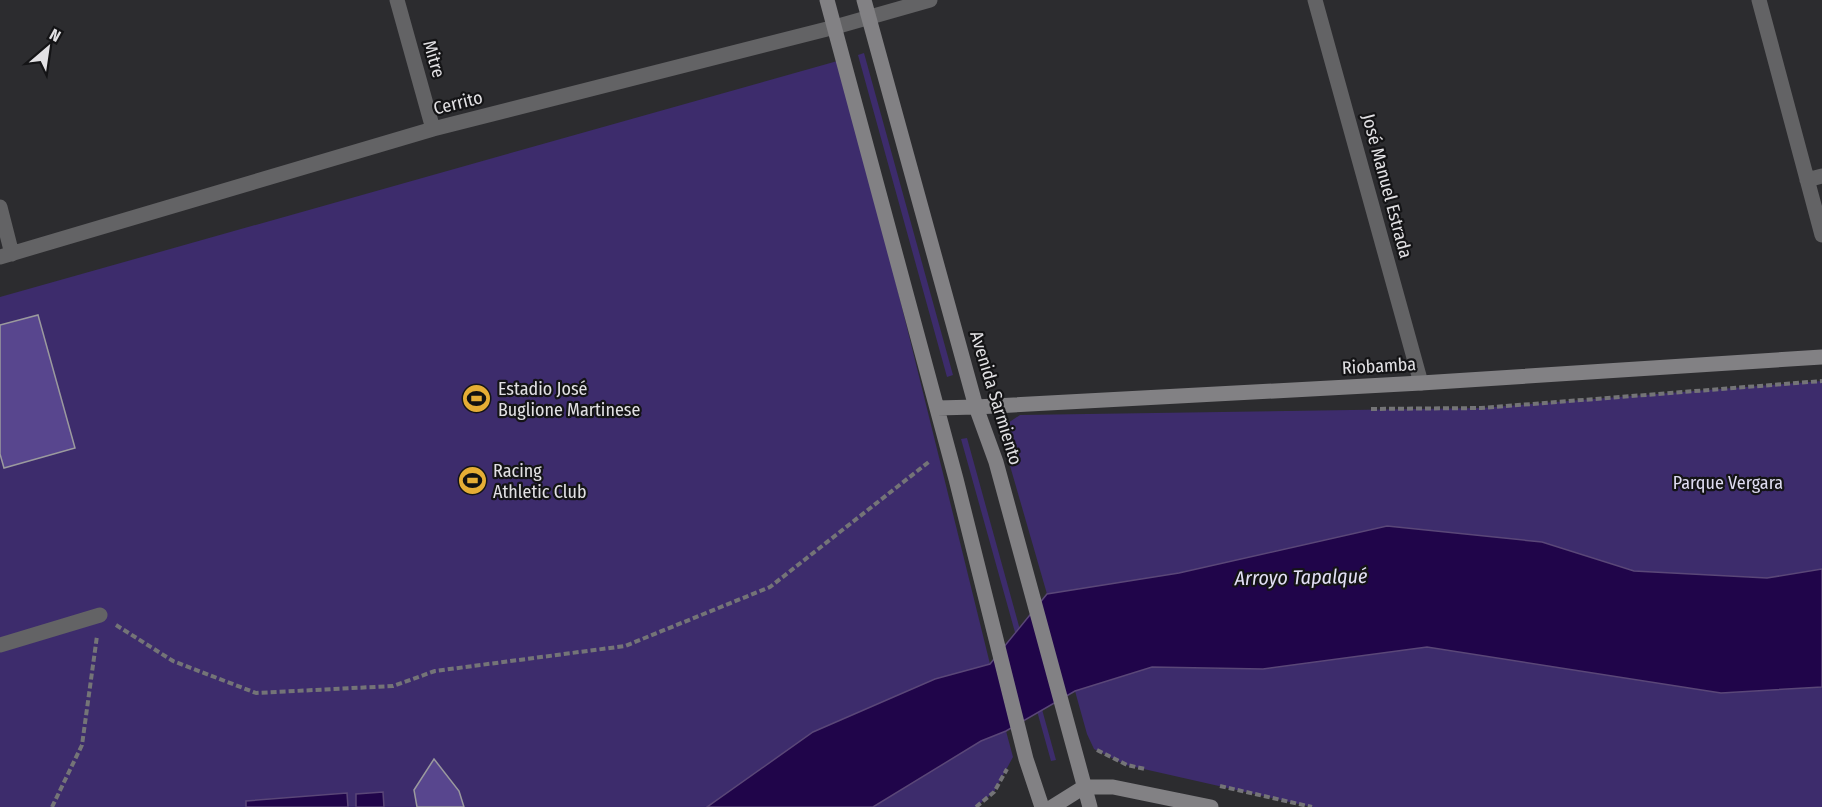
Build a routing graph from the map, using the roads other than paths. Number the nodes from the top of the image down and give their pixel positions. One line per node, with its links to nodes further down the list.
1 (397, 0): 9 (street, Mitre)
2 (827, 0): 8 (main road)
3 (864, 0): 7 (main road, Avenida Sarmiento)
4 (930, 0): 7 (street, Cerrito)
5 (1315, 0): 15 (street, José Manuel Estrada)
6 (1759, 0): 10 (street)
7 (869, 17): 8 (street, Cerrito); 16 (main road, Avenida Sarmiento)
8 (835, 27): 9 (street, Cerrito); 17 (main road)
9 (434, 129): 13 (street, Cerrito)
10 (1814, 178): 12 (street)
11 (0, 207): 13 (street)
12 (1822, 235)
13 (6, 255)
14 (1822, 357): 15 (main road, Riobamba)
15 (1421, 383): 16 (main road, Riobamba)
16 (976, 407): 17 (main road, Riobamba); 20 (main road, Avenida Sarmiento)
17 (937, 408): 21 (main road)
18 (100, 615): 19 (street)
19 (0, 645)
20 (1084, 787): 22 (main road); 23 (main road, Avenida Sarmiento); 24 (main road)
21 (1042, 807)
22 (1052, 807)
23 (1090, 807)
24 (1211, 807)

